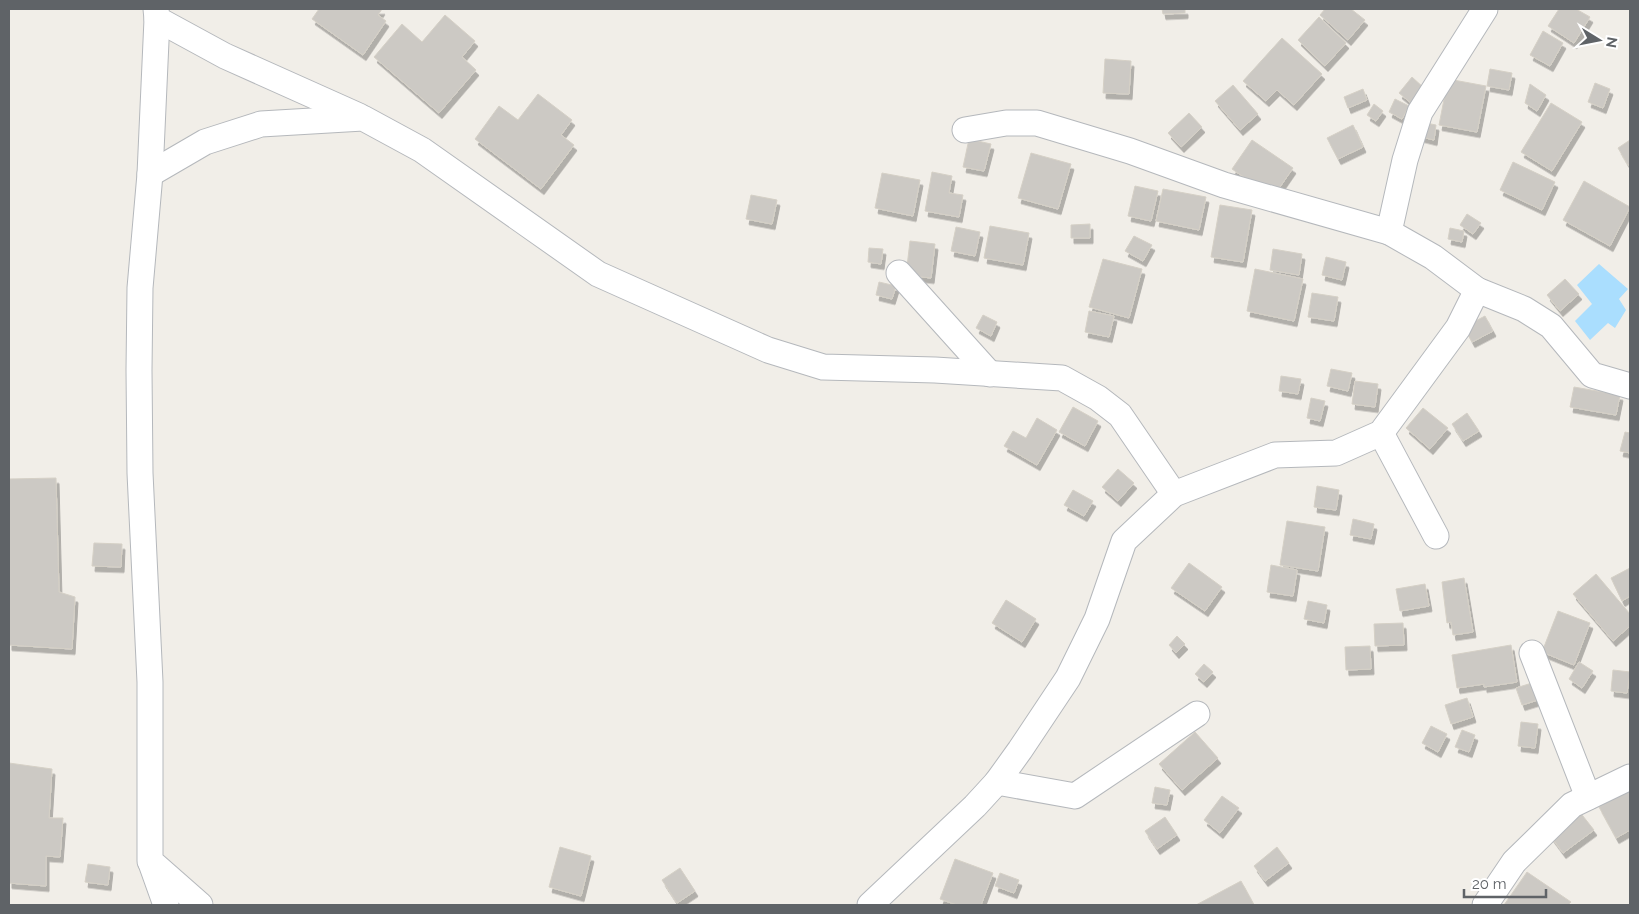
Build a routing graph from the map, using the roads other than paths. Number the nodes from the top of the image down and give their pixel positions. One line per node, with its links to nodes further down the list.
1 (1485, 9): 6 (street)
2 (156, 14): 3 (street); 5 (street)
3 (363, 118): 5 (street); 9 (street)
4 (964, 130): 6 (street)
5 (150, 174): 19 (street)
6 (1390, 232): 8 (street)
7 (899, 273): 9 (street)
8 (1477, 290): 10 (street); 11 (street)
9 (990, 374): 12 (street)
10 (1630, 386)
11 (1381, 433): 12 (street); 13 (street)
12 (1174, 494): 17 (street)
13 (1436, 536)
14 (1532, 654): 18 (street)
15 (1197, 714): 17 (street)
16 (1630, 777): 18 (street)
17 (997, 782): 22 (street)
18 (1588, 797): 23 (street)
19 (150, 861): 20 (street); 21 (street)
20 (166, 905)
21 (200, 905)
22 (870, 905)
23 (1485, 905)

